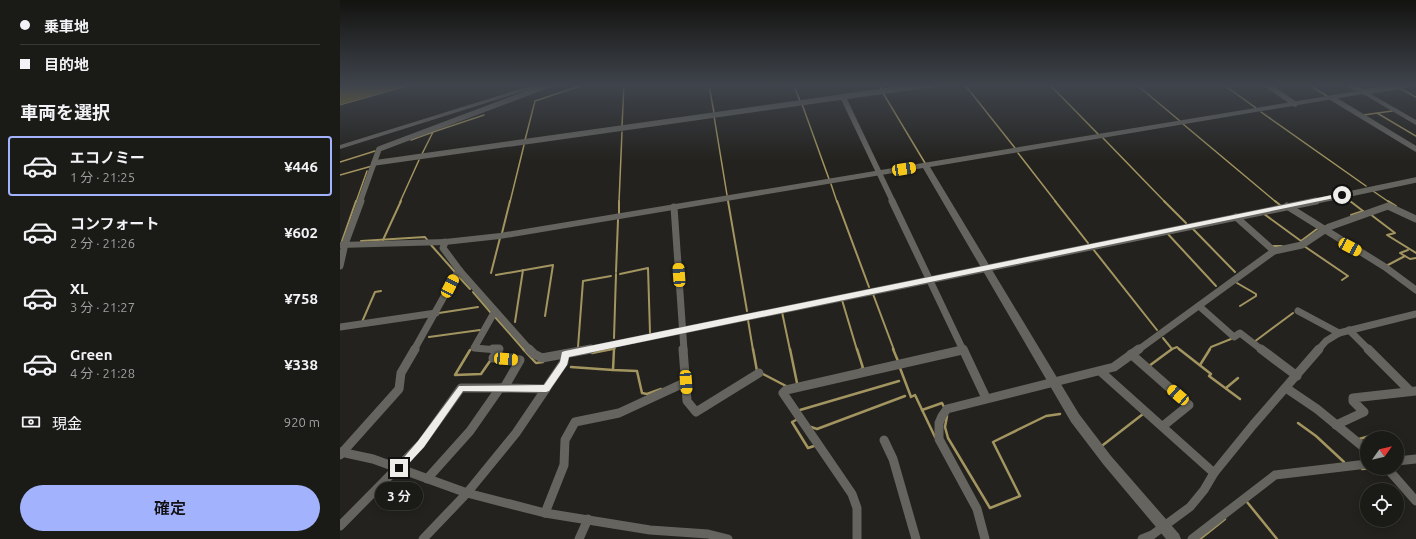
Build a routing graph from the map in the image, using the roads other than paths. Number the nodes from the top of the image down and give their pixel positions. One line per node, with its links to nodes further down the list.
1 (459, 110): 9 (street)
2 (482, 110): 11 (street)
3 (748, 110): 11 (street)
4 (849, 110): 13 (street)
5 (1258, 110): 12 (street)
6 (1352, 110): 10 (street)
7 (1394, 110): 8 (street)
8 (1416, 123)
9 (340, 147)
10 (1416, 149)
11 (374, 164): 21 (street)
12 (926, 166): 13 (street); 24 (street)
13 (879, 173): 16 (street); 26 (street)
14 (1414, 182): 15 (street)
15 (1286, 206): 17 (street); 19 (street)
16 (674, 207): 20 (street); 34 (street)
17 (1236, 217): 22 (street); 24 (street)
18 (1416, 219): 19 (street)
19 (1323, 231): 22 (street); 27 (street)
20 (445, 242): 21 (street); 25 (street)
21 (343, 244): 23 (street)
22 (1274, 251): 28 (street)
23 (340, 266)
24 (986, 268): 26 (street); 44 (street)
25 (460, 271): 30 (street); 31 (street)
26 (929, 279): 34 (street); 37 (street)
27 (1416, 290)
28 (1199, 306): 39 (street); 42 (street)
29 (1298, 310): 36 (street)
30 (496, 311): 38 (street); 45 (street)
31 (436, 313): 33 (street); 54 (street)
32 (1416, 314): 35 (street)
33 (340, 328)
34 (683, 329): 38 (street); 43 (street)
35 (1350, 330): 36 (street); 48 (street)
36 (1339, 333): 42 (street)
37 (962, 350): 49 (street); 71 (street)
38 (565, 354): 47 (street)
39 (1131, 354): 40 (street); 51 (street)
40 (1100, 371): 44 (street); 51 (street)
41 (759, 373): 43 (street)
42 (1297, 376): 46 (street)
43 (686, 382): 64 (street)
44 (1052, 382): 49 (street); 67 (street)
45 (502, 388): 47 (street); 58 (street); 61 (street)
46 (1286, 388): 50 (street); 59 (street)
47 (546, 389): 62 (street)
48 (1413, 391): 50 (street)
49 (986, 398): 73 (street)
50 (1336, 424): 53 (street)
51 (1163, 426): 59 (street)
52 (884, 440): 72 (street)
53 (1360, 444)
54 (341, 453): 58 (street)
55 (1416, 459): 56 (street)
56 (1404, 460)
57 (1360, 465): 76 (street)
58 (399, 468): 61 (street); 66 (street)
59 (1214, 473): 67 (street)
60 (1393, 475): 63 (street)
61 (427, 479): 62 (street)
62 (466, 493): 64 (street); 68 (street)
63 (1416, 501)
64 (545, 513): 65 (street)
65 (588, 519): 69 (street); 70 (street)
66 (340, 526)
67 (1164, 527): 74 (street); 75 (street)
68 (423, 539)
69 (579, 539)
70 (728, 539)
71 (857, 539)
72 (916, 539)
73 (985, 539)
74 (1142, 539)
75 (1174, 539)
76 (1192, 539)

